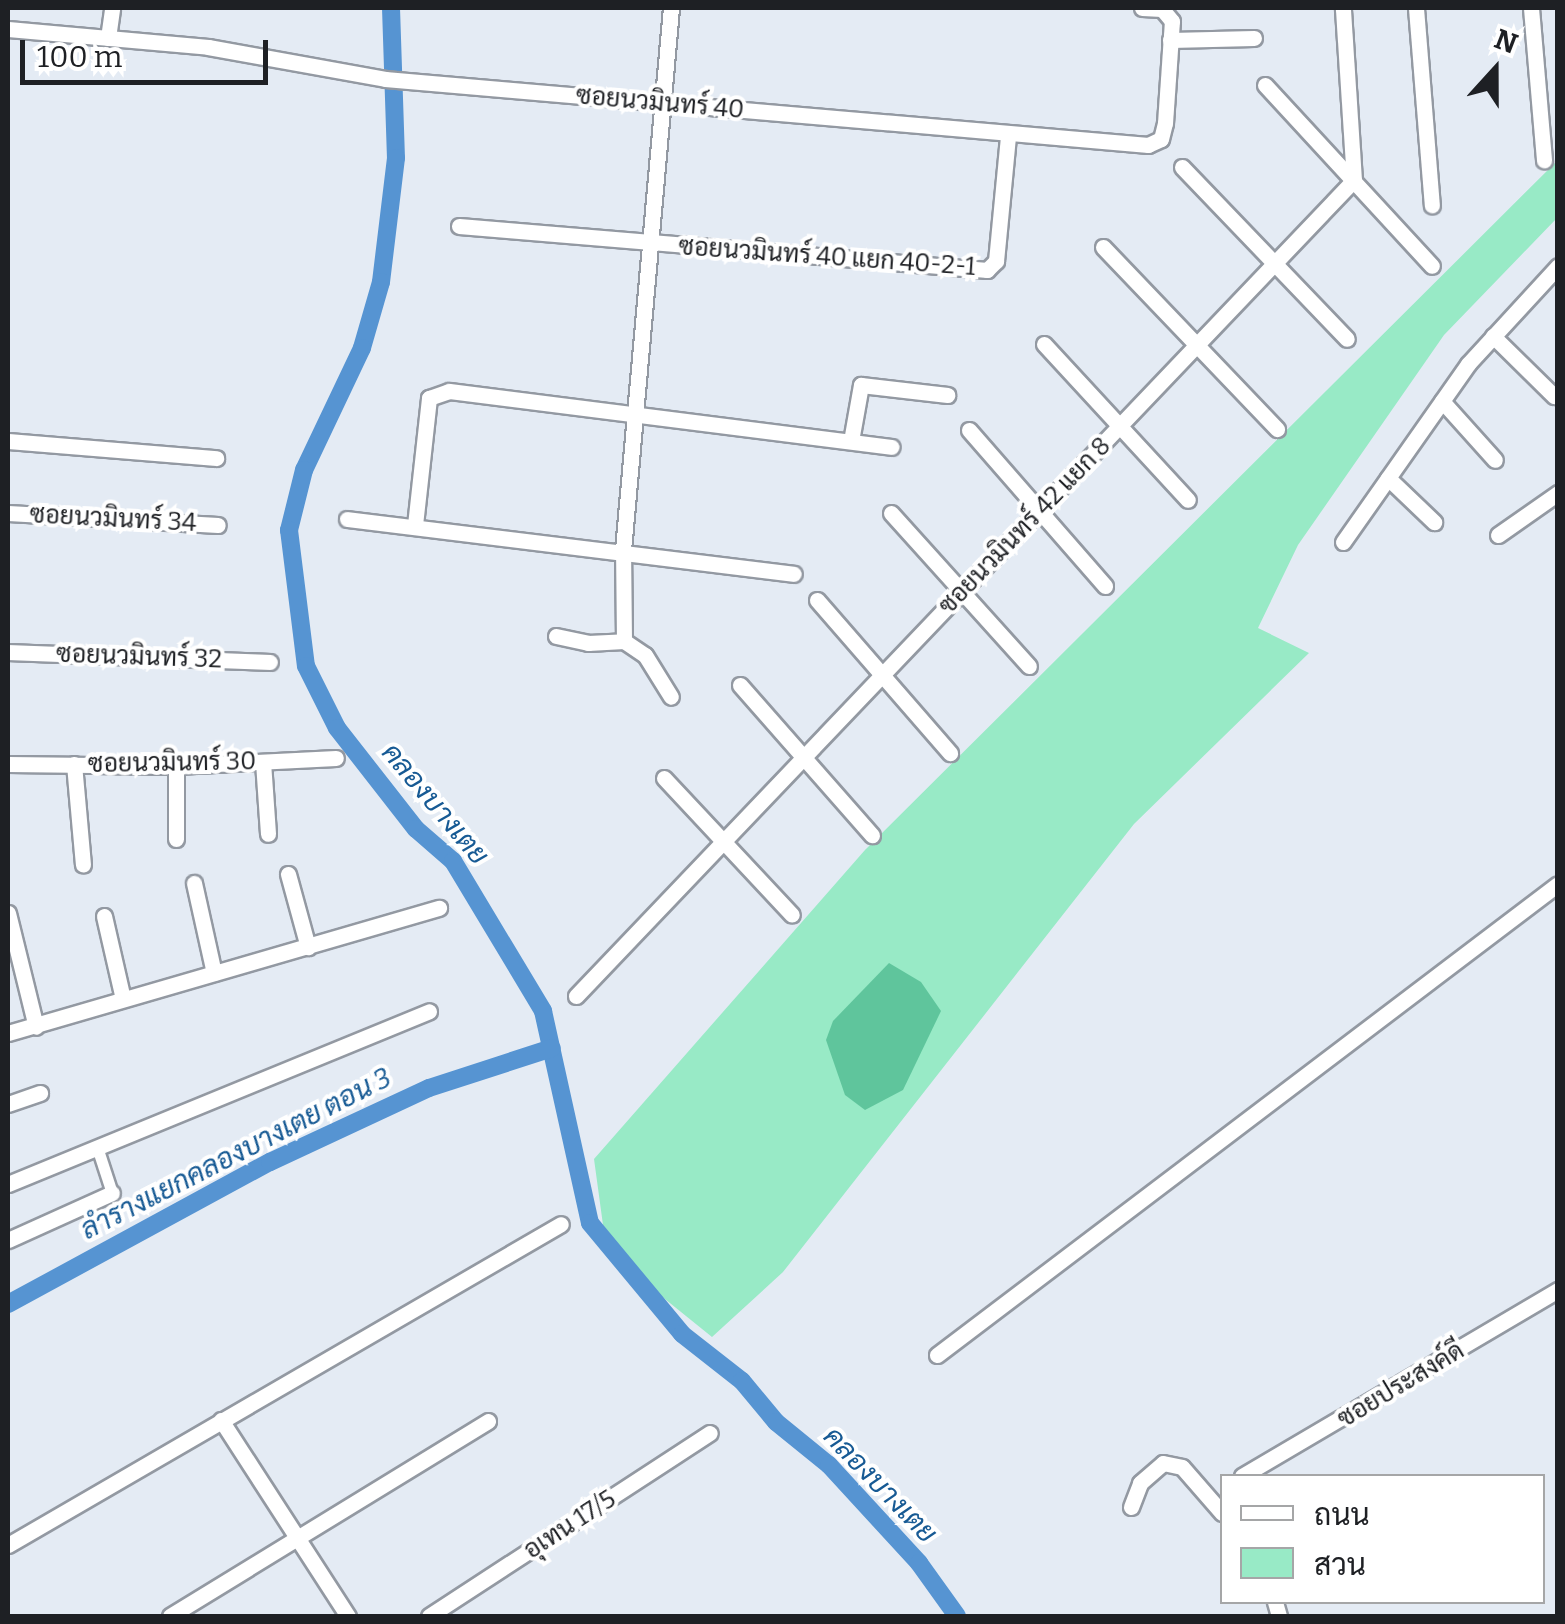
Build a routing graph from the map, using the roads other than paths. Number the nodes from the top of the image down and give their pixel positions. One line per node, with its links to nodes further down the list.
1 (112, 8): 8 (street)
2 (671, 8): 12 (street)
3 (1142, 8): 10 (street)
4 (1343, 8): 16 (street)
5 (1416, 8): 17 (street)
6 (1531, 8): 14 (street)
7 (8, 29): 8 (street, ซอยนวมินทร์ 40)
8 (108, 38): 12 (street, ซอยนวมินทร์ 40)
9 (1254, 38): 10 (street)
10 (1170, 40): 13 (street, ซอยนวมินทร์ 40)
11 (1264, 84): 16 (street)
12 (665, 102): 13 (street, ซอยนวมินทร์ 40); 19 (street)
13 (1008, 137): 19 (street, ซอยนวมินทร์ 40 แยก 40-2-1)
14 (1544, 160)
15 (1182, 168): 21 (street)
16 (1354, 180): 21 (street, ซอยนวมินทร์ 42 แยก 8); 22 (street)
17 (1432, 205)
18 (459, 226): 19 (street)
19 (649, 243): 31 (street)
20 (1103, 247): 26 (street)
21 (1275, 262): 25 (street); 26 (street, ซอยนวมินทร์ 42 แยก 8)
22 (1432, 266)
23 (1555, 275): 24 (street)
24 (1492, 336): 29 (street); 30 (street)
25 (1347, 339)
26 (1199, 343): 32 (street, ซอยนวมินทร์ 42 แยก 8); 33 (street)
27 (1044, 344): 32 (street)
28 (947, 395): 36 (street)
29 (1554, 396)
30 (1442, 401): 39 (street); 40 (street)
31 (640, 415): 36 (street); 49 (street); 52 (street)
32 (1119, 427): 41 (street); 43 (street, ซอยนวมินทร์ 42 แยก 8)
33 (1277, 429)
34 (969, 430): 43 (street)
35 (8, 441): 38 (street)
36 (851, 441): 37 (street)
37 (891, 447)
38 (216, 458)
39 (1495, 460)
40 (1388, 478): 47 (street); 51 (street)
41 (1188, 500)
42 (1555, 501): 50 (street)
43 (1042, 509): 54 (street); 55 (street, ซอยนวมินทร์ 42 แยก 8)
44 (891, 513): 55 (street)
45 (8, 514): 48 (street, ซอยนวมินทร์ 34)
46 (347, 519): 49 (street)
47 (1434, 522)
48 (218, 525)
49 (416, 525): 52 (street)
50 (1498, 535)
51 (1343, 542)
52 (623, 550): 53 (street); 58 (street)
53 (794, 574)
54 (1105, 586)
55 (963, 591): 61 (street); 62 (street, ซอยนวมินทร์ 42 แยก 8)
56 (818, 600): 62 (street)
57 (556, 636): 58 (street)
58 (624, 641): 64 (street)
59 (8, 652): 60 (street, ซอยนวมินทร์ 32)
60 (270, 662)
61 (1029, 666)
62 (883, 676): 65 (street); 66 (street, ซอยนวมินทร์ 42 แยก 8)
63 (740, 685): 66 (street)
64 (671, 696)
65 (950, 753)
66 (804, 756): 74 (street); 76 (street, ซอยนวมินทร์ 42 แยก 8)
67 (336, 758): 68 (street, ซอยนวมินทร์ 30)
68 (263, 762): 71 (street, ซอยนวมินทร์ 30); 73 (street)
69 (8, 764): 70 (street, ซอยนวมินทร์ 30)
70 (74, 764): 71 (street, ซอยนวมินทร์ 30); 77 (street)
71 (176, 766): 75 (street)
72 (664, 778): 76 (street)
73 (268, 834)
74 (872, 835)
75 (176, 840)
76 (723, 840): 83 (street); 87 (street, ซอยนวมินทร์ 42 แยก 8)
77 (83, 865)
78 (288, 874): 85 (street)
79 (194, 883): 86 (street)
80 (1556, 889): 100 (street)
81 (439, 908): 85 (street)
82 (8, 913): 90 (street)
83 (792, 915)
84 (104, 916): 88 (street)
85 (308, 947): 86 (street)
86 (214, 974): 88 (street)
87 (576, 996)
88 (123, 999): 90 (street)
89 (429, 1012): 94 (street)
90 (36, 1027): 91 (street)
91 (8, 1033)
92 (40, 1093): 93 (street)
93 (8, 1104)
94 (98, 1150): 95 (street); 96 (street)
95 (8, 1184)
96 (112, 1193): 98 (street)
97 (561, 1224): 101 (street)
98 (8, 1240)
99 (1558, 1290): 104 (street, ซอยประสงค์ดี)
100 (937, 1354)
101 (222, 1420): 107 (street); 108 (street)
102 (488, 1420): 107 (street)
103 (710, 1433): 111 (street, อุเทน 17/5)
104 (1245, 1474)
105 (1217, 1491): 106 (street)
106 (1131, 1507)
107 (298, 1541): 109 (street); 110 (street)
108 (8, 1545)
109 (170, 1616)
110 (348, 1616)
111 (429, 1616)

